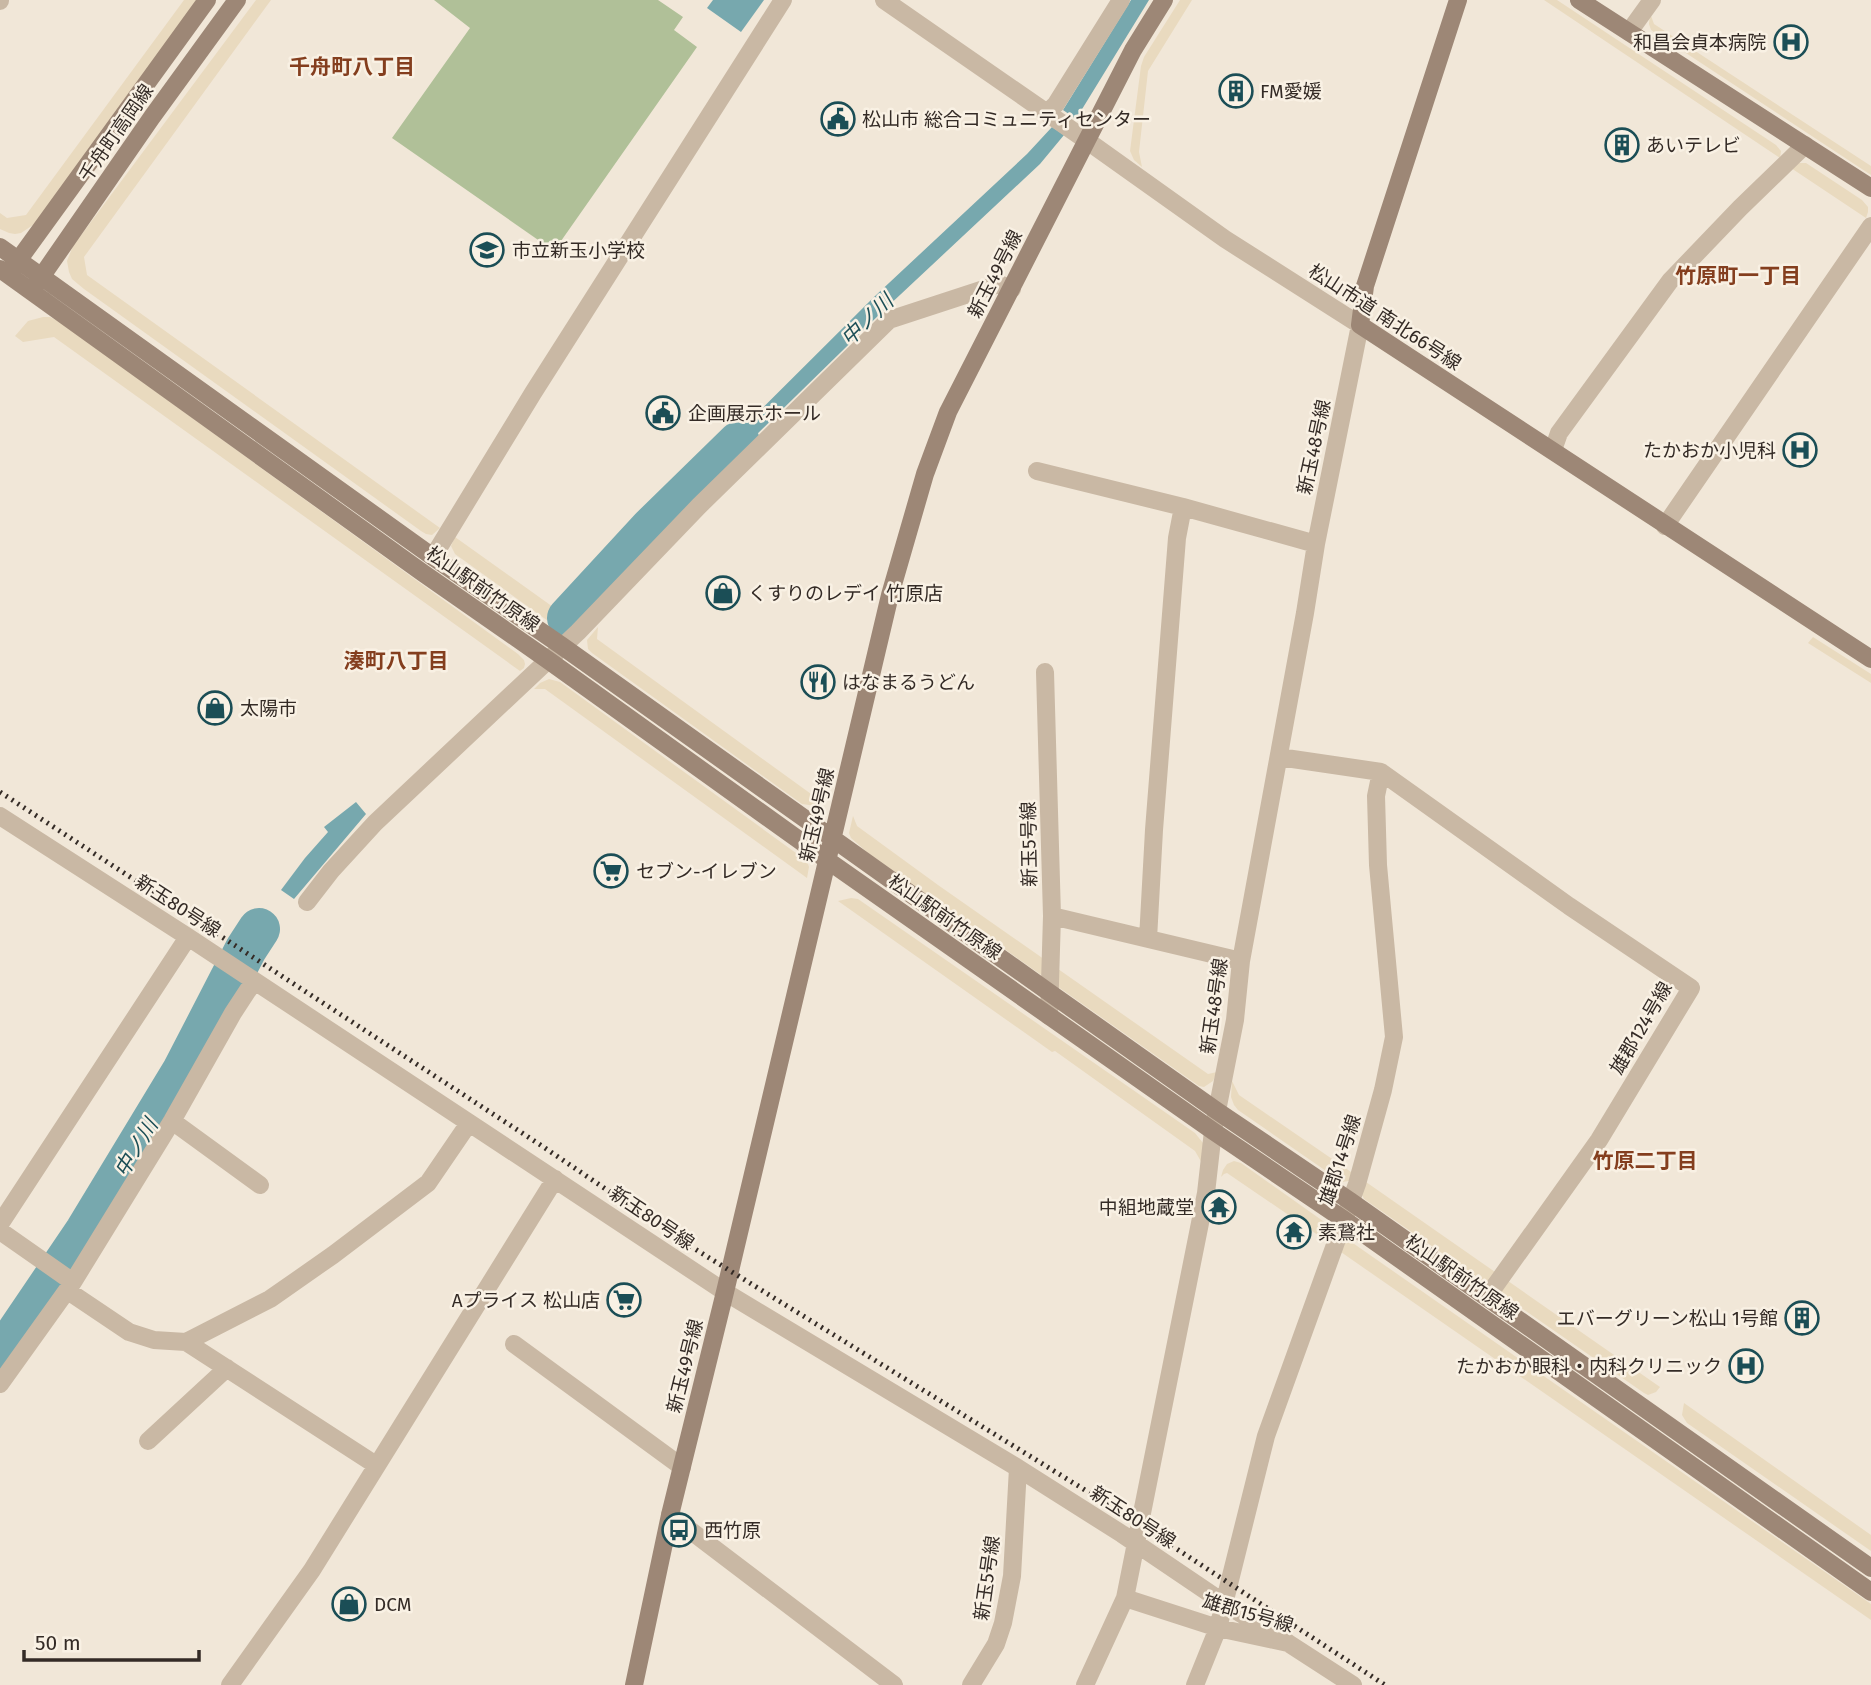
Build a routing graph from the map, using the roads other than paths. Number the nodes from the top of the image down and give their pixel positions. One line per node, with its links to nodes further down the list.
1 (207, 0): 17 (street, 千舟町高岡線)
2 (237, 0): 18 (street, 千舟町高岡線)
3 (783, 0): 27 (street)
4 (884, 0): 11 (street, 松山市道 南北66号線)
5 (1121, 0): 11 (street)
6 (1164, 0): 12 (street, 新玉49号線)
7 (1458, 0): 21 (street)
8 (1580, 0): 10 (street)
9 (1652, 0): 10 (street)
10 (1629, 32): 13 (street)
11 (1057, 120): 12 (street, 松山市道 南北66号線)
12 (1086, 139): 19 (street, 新玉49号線); 21 (street, 松山市道 南北66号線)
13 (1805, 145): 14 (street); 22 (street)
14 (1871, 188)
15 (1871, 226): 25 (street)
16 (0, 247): 17 (street, 松山駅前竹原線)
17 (9, 268): 18 (street, 松山駅前竹原線); 20 (street, 松山駅前竹原線)
18 (42, 276): 20 (street, 千舟町高岡線); 27 (street, 松山駅前竹原線)
19 (1012, 289): 29 (street); 36 (street, 新玉49号線)
20 (31, 292): 28 (street, 松山駅前竹原線)
21 (1360, 326): 22 (street, 松山市道 南北66号線); 26 (street, 新玉48号線)
22 (1553, 450): 25 (street, 松山市道 南北66号線)
23 (1037, 471): 24 (street)
24 (1183, 507): 26 (street); 41 (street)
25 (1665, 526): 30 (street, 松山市道 南北66号線)
26 (1316, 544): 33 (street, 新玉48号線)
27 (433, 557): 28 (street); 29 (street, 松山駅前竹原線)
28 (423, 573): 31 (street, 松山駅前竹原線)
29 (562, 646): 31 (street); 36 (street, 松山駅前竹原線)
30 (1871, 659)
31 (548, 660): 37 (street, 松山駅前竹原線); 38 (street)
32 (1045, 672): 39 (street, 新玉5号線)
33 (1279, 757): 34 (street); 42 (street, 新玉48号線)
34 (1381, 772): 52 (street, 雄郡14号線); 58 (street, 雄郡124号線)
35 (0, 816): 40 (street, 新玉80号線)
36 (833, 840): 37 (street, 新玉49号線); 44 (street, 松山駅前竹原線)
37 (827, 860): 45 (street, 松山駅前竹原線); 57 (street, 新玉49号線)
38 (307, 902)
39 (1052, 916): 41 (street); 44 (street, 新玉5号線)
40 (188, 937): 43 (street, 新玉80号線); 54 (street)
41 (1148, 939): 42 (street)
42 (1241, 961): 46 (street, 新玉48号線)
43 (242, 973): 47 (street); 48 (street, 新玉80号線)
44 (1050, 993): 45 (street, 新玉5号線); 46 (street, 松山駅前竹原線)
45 (1049, 1016): 49 (street, 松山駅前竹原線)
46 (1217, 1111): 49 (street, 新玉48号線); 52 (street, 松山駅前竹原線)
47 (172, 1121): 51 (street); 56 (street)
48 (470, 1123): 50 (street, 新玉80号線); 60 (street)
49 (1213, 1131): 53 (street, 松山駅前竹原線); 73 (street, 新玉48号線)
50 (555, 1179): 57 (street, 新玉80号線); 67 (street)
51 (260, 1185)
52 (1350, 1201): 53 (street, 雄郡14号線); 58 (street, 松山駅前竹原線)
53 (1343, 1219): 59 (street, 松山駅前竹原線); 79 (street, 雄郡14号線)
54 (0, 1224)
55 (0, 1231): 56 (street)
56 (64, 1279): 60 (street); 63 (street)
57 (725, 1292): 68 (street, 新玉49号線); 69 (street, 新玉80号線)
58 (1487, 1297): 59 (street); 64 (street, 松山駅前竹原線)
59 (1476, 1313): 65 (street, 松山駅前竹原線)
60 (187, 1342): 62 (street)
61 (514, 1343): 68 (street)
62 (227, 1368): 66 (street); 67 (street)
63 (0, 1384)
64 (1659, 1418): 65 (street); 70 (street, 松山駅前竹原線)
65 (1647, 1434): 71 (street, 松山駅前竹原線)
66 (148, 1441)
67 (376, 1465): 82 (street)
68 (682, 1467): 72 (street, 新玉49号線)
69 (1018, 1468): 73 (street, 新玉80号線); 85 (street, 新玉5号線)
70 (1768, 1496): 71 (street); 74 (street, 松山駅前竹原線)
71 (1757, 1511): 76 (street, 松山駅前竹原線)
72 (670, 1515): 83 (street, 新玉49号線); 84 (street)
73 (1136, 1543): 78 (street, 新玉48号線); 79 (street, 新玉80号線)
74 (1853, 1555): 75 (street, 松山駅前竹原線); 76 (street)
75 (1871, 1568)
76 (1842, 1571): 77 (street, 松山駅前竹原線)
77 (1871, 1591)
78 (1125, 1598): 80 (street, 雄郡15号線); 86 (street, 新玉48号線)
79 (1224, 1603): 80 (street, 雄郡14号線); 81 (street, 新玉80号線)
80 (1218, 1628): 81 (street, 雄郡15号線); 87 (street, 雄郡14号線)
81 (1288, 1643): 88 (street, 雄郡15号線)
82 (230, 1685)
83 (634, 1685)
84 (894, 1685)
85 (971, 1685)
86 (1085, 1685)
87 (1195, 1685)
88 (1353, 1685)

